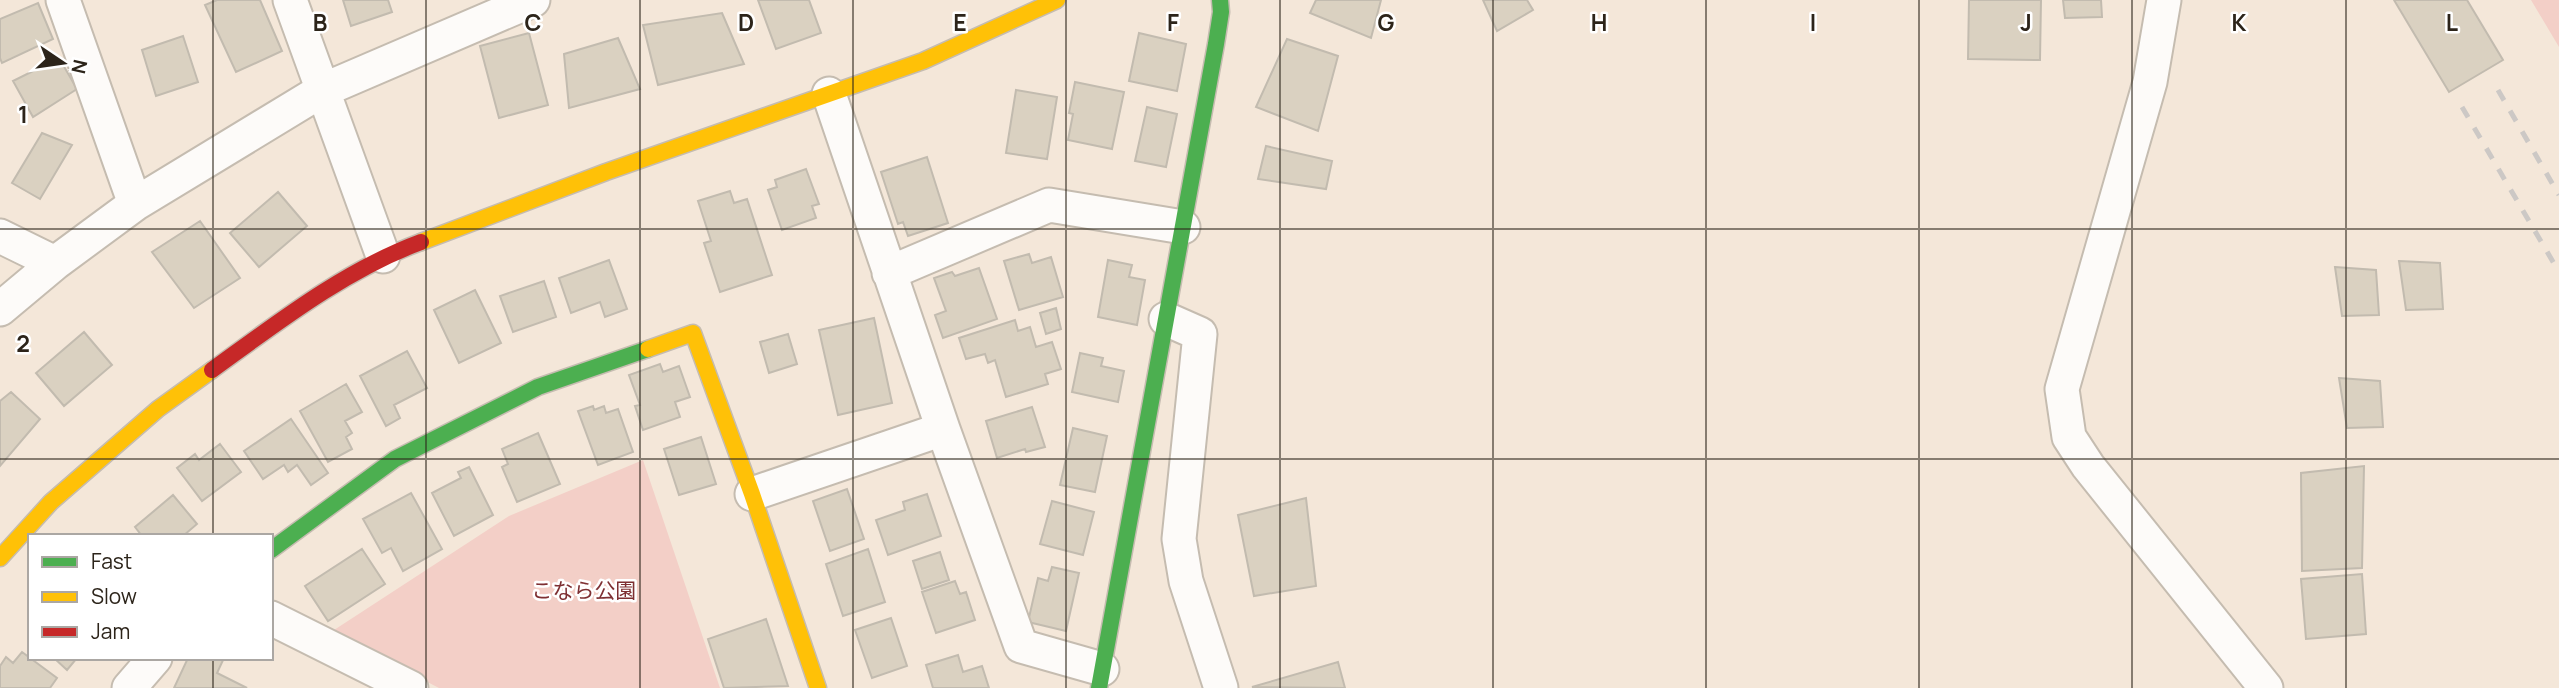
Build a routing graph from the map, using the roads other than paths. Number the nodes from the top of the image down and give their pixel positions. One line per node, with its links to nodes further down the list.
1 (63, 0): 9 (street)
2 (290, 0): 7 (street)
3 (530, 0): 7 (street)
4 (1057, 0): 8 (street)
5 (1220, 0): 10 (street)
6 (2164, 0): 28 (street)
7 (321, 91): 9 (street); 12 (street)
8 (829, 94): 12 (street); 14 (street)
9 (135, 204): 13 (street)
10 (1183, 227): 14 (street); 16 (street)
11 (0, 236): 13 (street)
12 (383, 256): 20 (street)
13 (55, 263): 15 (street)
14 (889, 273): 17 (street)
15 (0, 309)
16 (1166, 319): 23 (street); 27 (street)
17 (943, 429): 18 (street); 23 (street)
18 (752, 494): 19 (street); 26 (street)
19 (273, 549)
20 (0, 558)
21 (273, 619): 25 (street)
22 (153, 660): 24 (street)
23 (1101, 678)
24 (129, 688)
25 (411, 688)
26 (817, 688)
27 (1221, 688)
28 (2266, 688)

